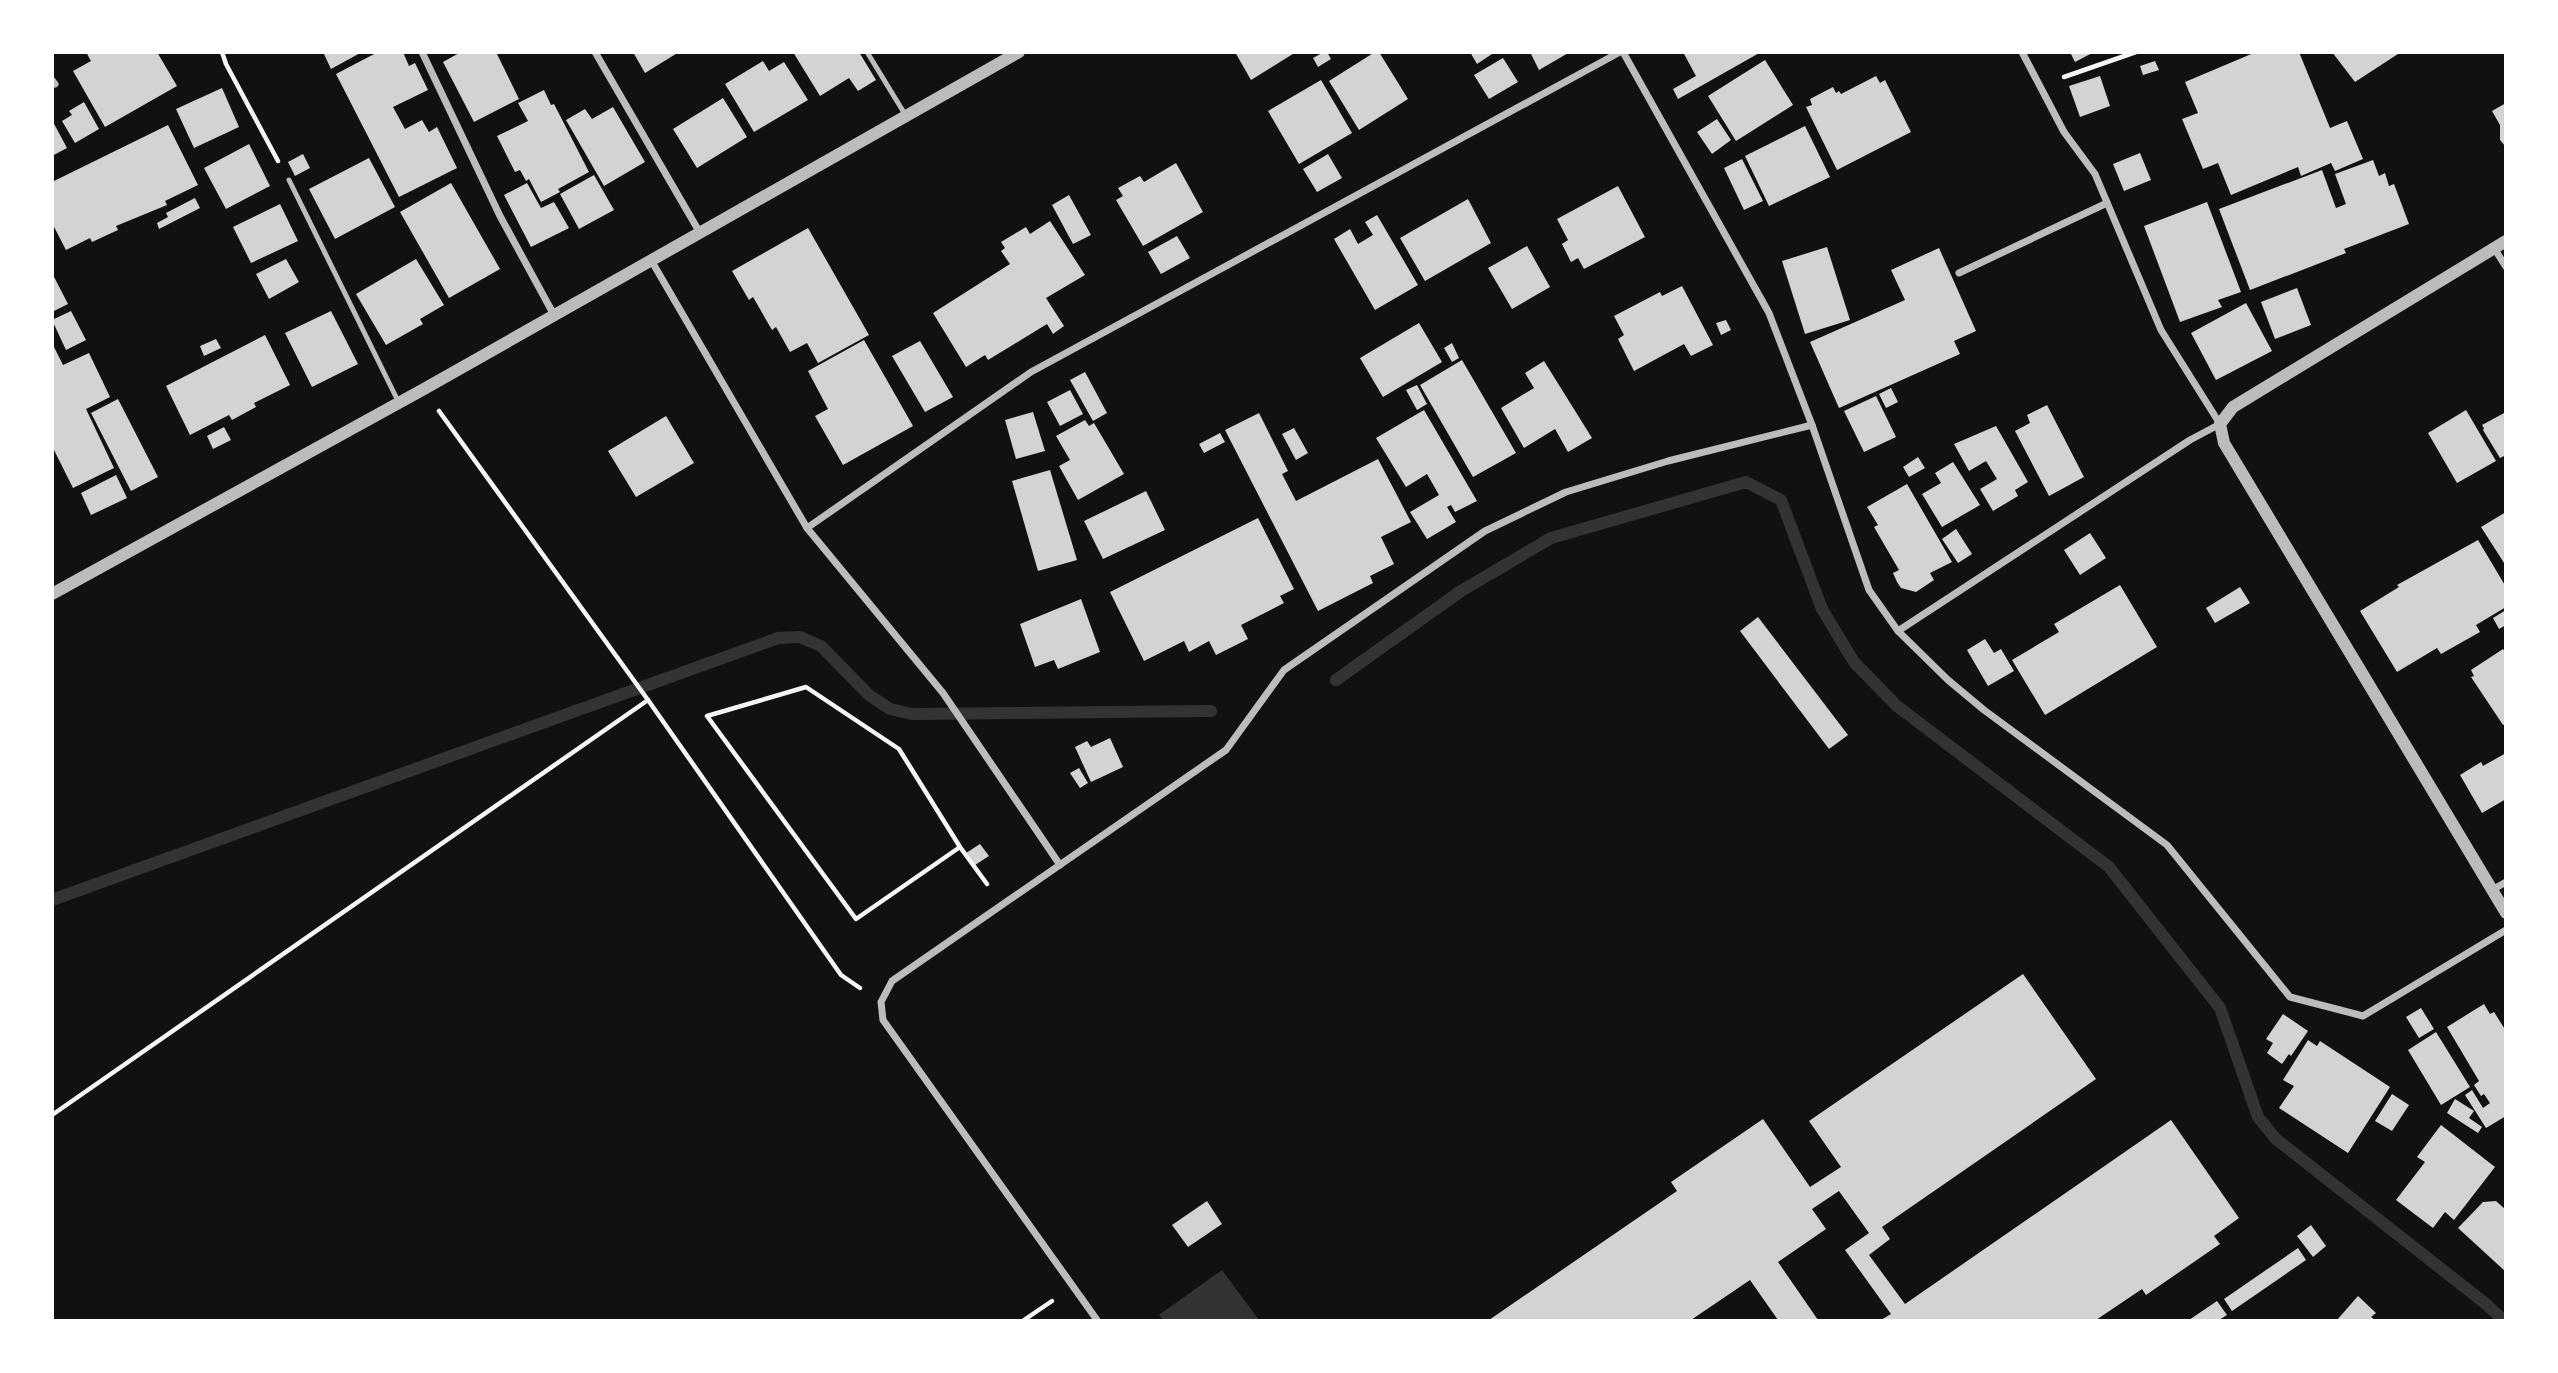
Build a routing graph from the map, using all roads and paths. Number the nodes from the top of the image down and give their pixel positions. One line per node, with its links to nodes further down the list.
1 (222, 52): 11 (path)
2 (422, 52): 18 (street)
3 (595, 52): 13 (street)
4 (867, 52): 10 (lane)
5 (1018, 52): 10 (street)
6 (1622, 52): 22 (street); 23 (street)
7 (2022, 52): 9 (street)
8 (2136, 52): 9 (path)
9 (2040, 86): 12 (street)
10 (906, 116): 13 (street)
11 (289, 180): 20 (lane)
12 (2107, 203): 17 (street); 21 (street)
13 (700, 233): 15 (street)
14 (2500, 244): 16 (street); 21 (street)
15 (651, 260): 18 (street); 23 (street)
16 (2505, 267)
17 (1959, 273)
18 (554, 315): 19 (street)
19 (424, 389): 20 (street); 26 (path)
20 (398, 403): 24 (street)
21 (2220, 424): 25 (street); 30 (street)
22 (1812, 425): 25 (street); 28 (street)
23 (807, 528): 28 (street)
24 (52, 594)
25 (1898, 631): 33 (street)
26 (648, 699): 34 (path); 35 (path)
27 (960, 847): 27 (path); 31 (path)
28 (1060, 865): 31 (street)
29 (2505, 882): 30 (street)
30 (2491, 890): 32 (street)
31 (1002, 904): 34 (street)
32 (2505, 913)
33 (2505, 930)
34 (881, 1002): 36 (street)
35 (52, 1115)
36 (1074, 1286): 37 (path); 38 (street)
37 (1024, 1321)
38 (1097, 1321)

